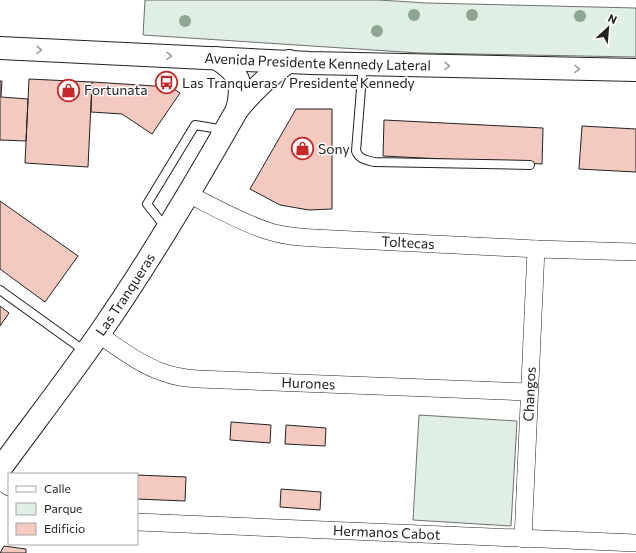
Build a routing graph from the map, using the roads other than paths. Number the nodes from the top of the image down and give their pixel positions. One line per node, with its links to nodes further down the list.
1 (0, 48): 2 (main road, Avenida Presidente Kennedy Lateral, one-way to 2)
2 (216, 58): 3 (main road, Avenida Presidente Kennedy Lateral); 6 (main road, Las Tranqueras)
3 (289, 62): 4 (main road, Avenida Presidente Kennedy Lateral); 6 (main road, Las Tranqueras)
4 (363, 64): 5 (main road, Avenida Presidente Kennedy Lateral, one-way to 5); 8 (lane)
5 (636, 70)
6 (237, 110): 7 (main road, Las Tranqueras)
7 (226, 130): 9 (main road, Las Tranqueras); 10 (lane)
8 (530, 165)
9 (188, 194): 10 (main road, Las Tranqueras); 11 (street, Toltecas)
10 (167, 229): 14 (main road, Las Tranqueras)
11 (536, 249): 12 (street, Toltecas); 16 (street, Changos)
12 (636, 252)
13 (0, 290): 15 (lane)
14 (98, 334): 15 (main road, Las Tranqueras); 16 (street, Hurones)
15 (86, 352): 17 (main road, Las Tranqueras)
16 (529, 392): 19 (street, Changos)
17 (0, 469)
18 (138, 522): 19 (street, Hermanos Cabot)
19 (523, 539): 20 (street, Hermanos Cabot)
20 (636, 543)

